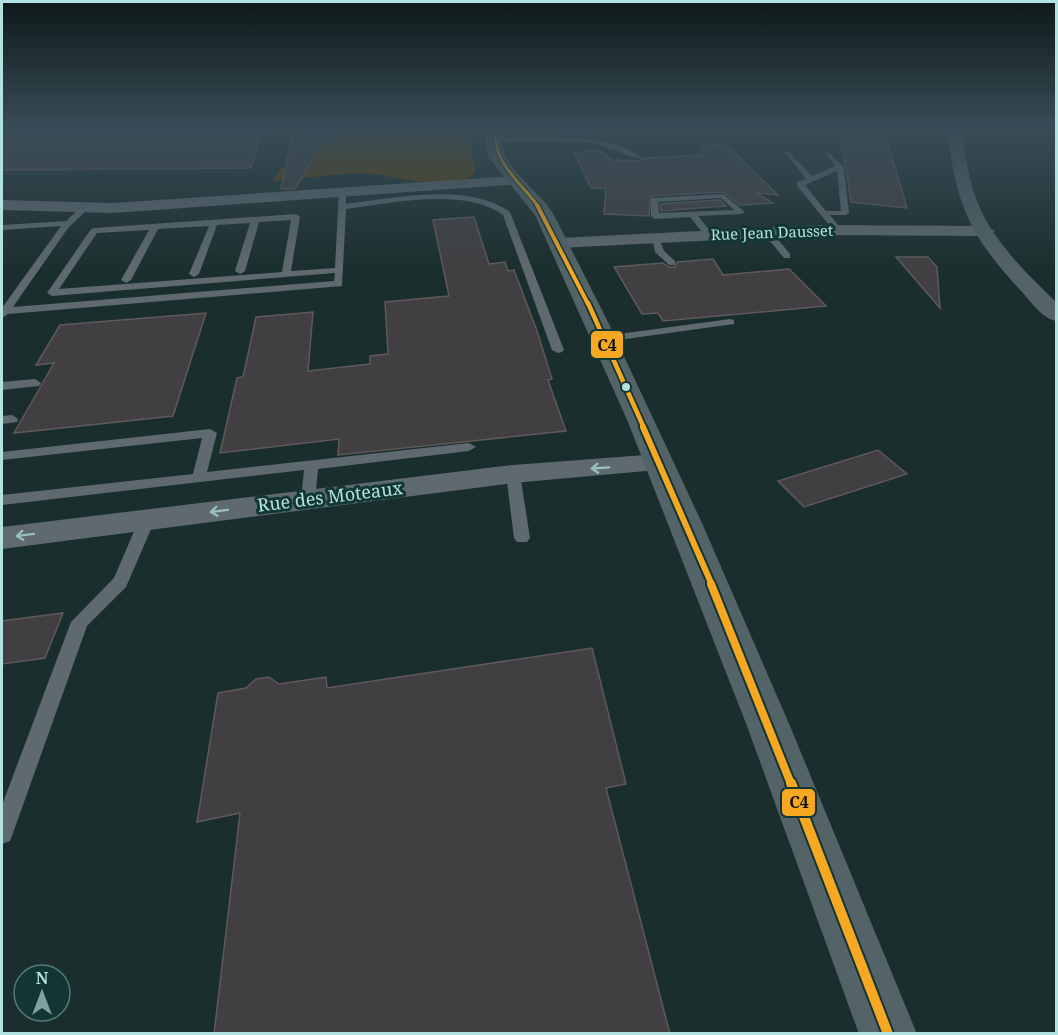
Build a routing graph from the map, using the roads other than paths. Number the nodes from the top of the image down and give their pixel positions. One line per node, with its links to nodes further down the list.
1 (510, 176): 7 (street)
2 (808, 176): 6 (lane)
3 (819, 176): 6 (lane)
4 (841, 176): 11 (lane)
5 (962, 176): 19 (street)
6 (811, 180): 11 (lane)
7 (515, 181): 8 (street); 23 (street)
8 (342, 200): 10 (street); 26 (lane); 35 (lane)
9 (2, 205): 10 (street)
10 (85, 208): 14 (lane)
11 (824, 213): 18 (lane)
12 (692, 214): 12 (lane); 21 (lane)
13 (255, 220): 15 (lane); 27 (lane); 29 (lane)
14 (69, 223): 16 (lane); 31 (lane)
15 (214, 223): 17 (lane); 28 (lane)
16 (2, 227)
17 (155, 227): 29 (lane); 30 (lane)
18 (838, 230): 19 (street, Rue Jean Dausset); 20 (street, Rue Jean Dausset)
19 (986, 231): 32 (street)
20 (768, 233): 21 (street, Rue Jean Dausset); 24 (lane)
21 (710, 236): 22 (street, Rue Jean Dausset)
22 (655, 238): 23 (street, Rue Jean Dausset); 25 (lane)
23 (559, 243): 34 (street)
24 (786, 256)
25 (672, 263)
26 (339, 270): 29 (lane); 31 (lane)
27 (240, 271)
28 (194, 274)
29 (286, 274)
30 (126, 280)
31 (3, 313)
32 (1056, 314)
33 (730, 322): 34 (lane)
34 (604, 339): 40 (street)
35 (558, 350)
36 (35, 383): 37 (lane)
37 (2, 386)
38 (469, 447): 41 (lane)
39 (2, 456): 43 (lane)
40 (658, 463): 42 (street, Rue des Moteaux, one-way to 42); 50 (street)
41 (311, 465): 43 (lane); 45 (lane)
42 (513, 474): 45 (street, Rue des Moteaux); 48 (lane)
43 (199, 477): 44 (lane)
44 (2, 500)
45 (308, 500): 46 (street, Rue des Moteaux, one-way to 46)
46 (147, 520): 47 (street, Rue des Moteaux, one-way to 47); 49 (lane)
47 (2, 538)
48 (522, 538)
49 (2, 833)
50 (888, 1034)

